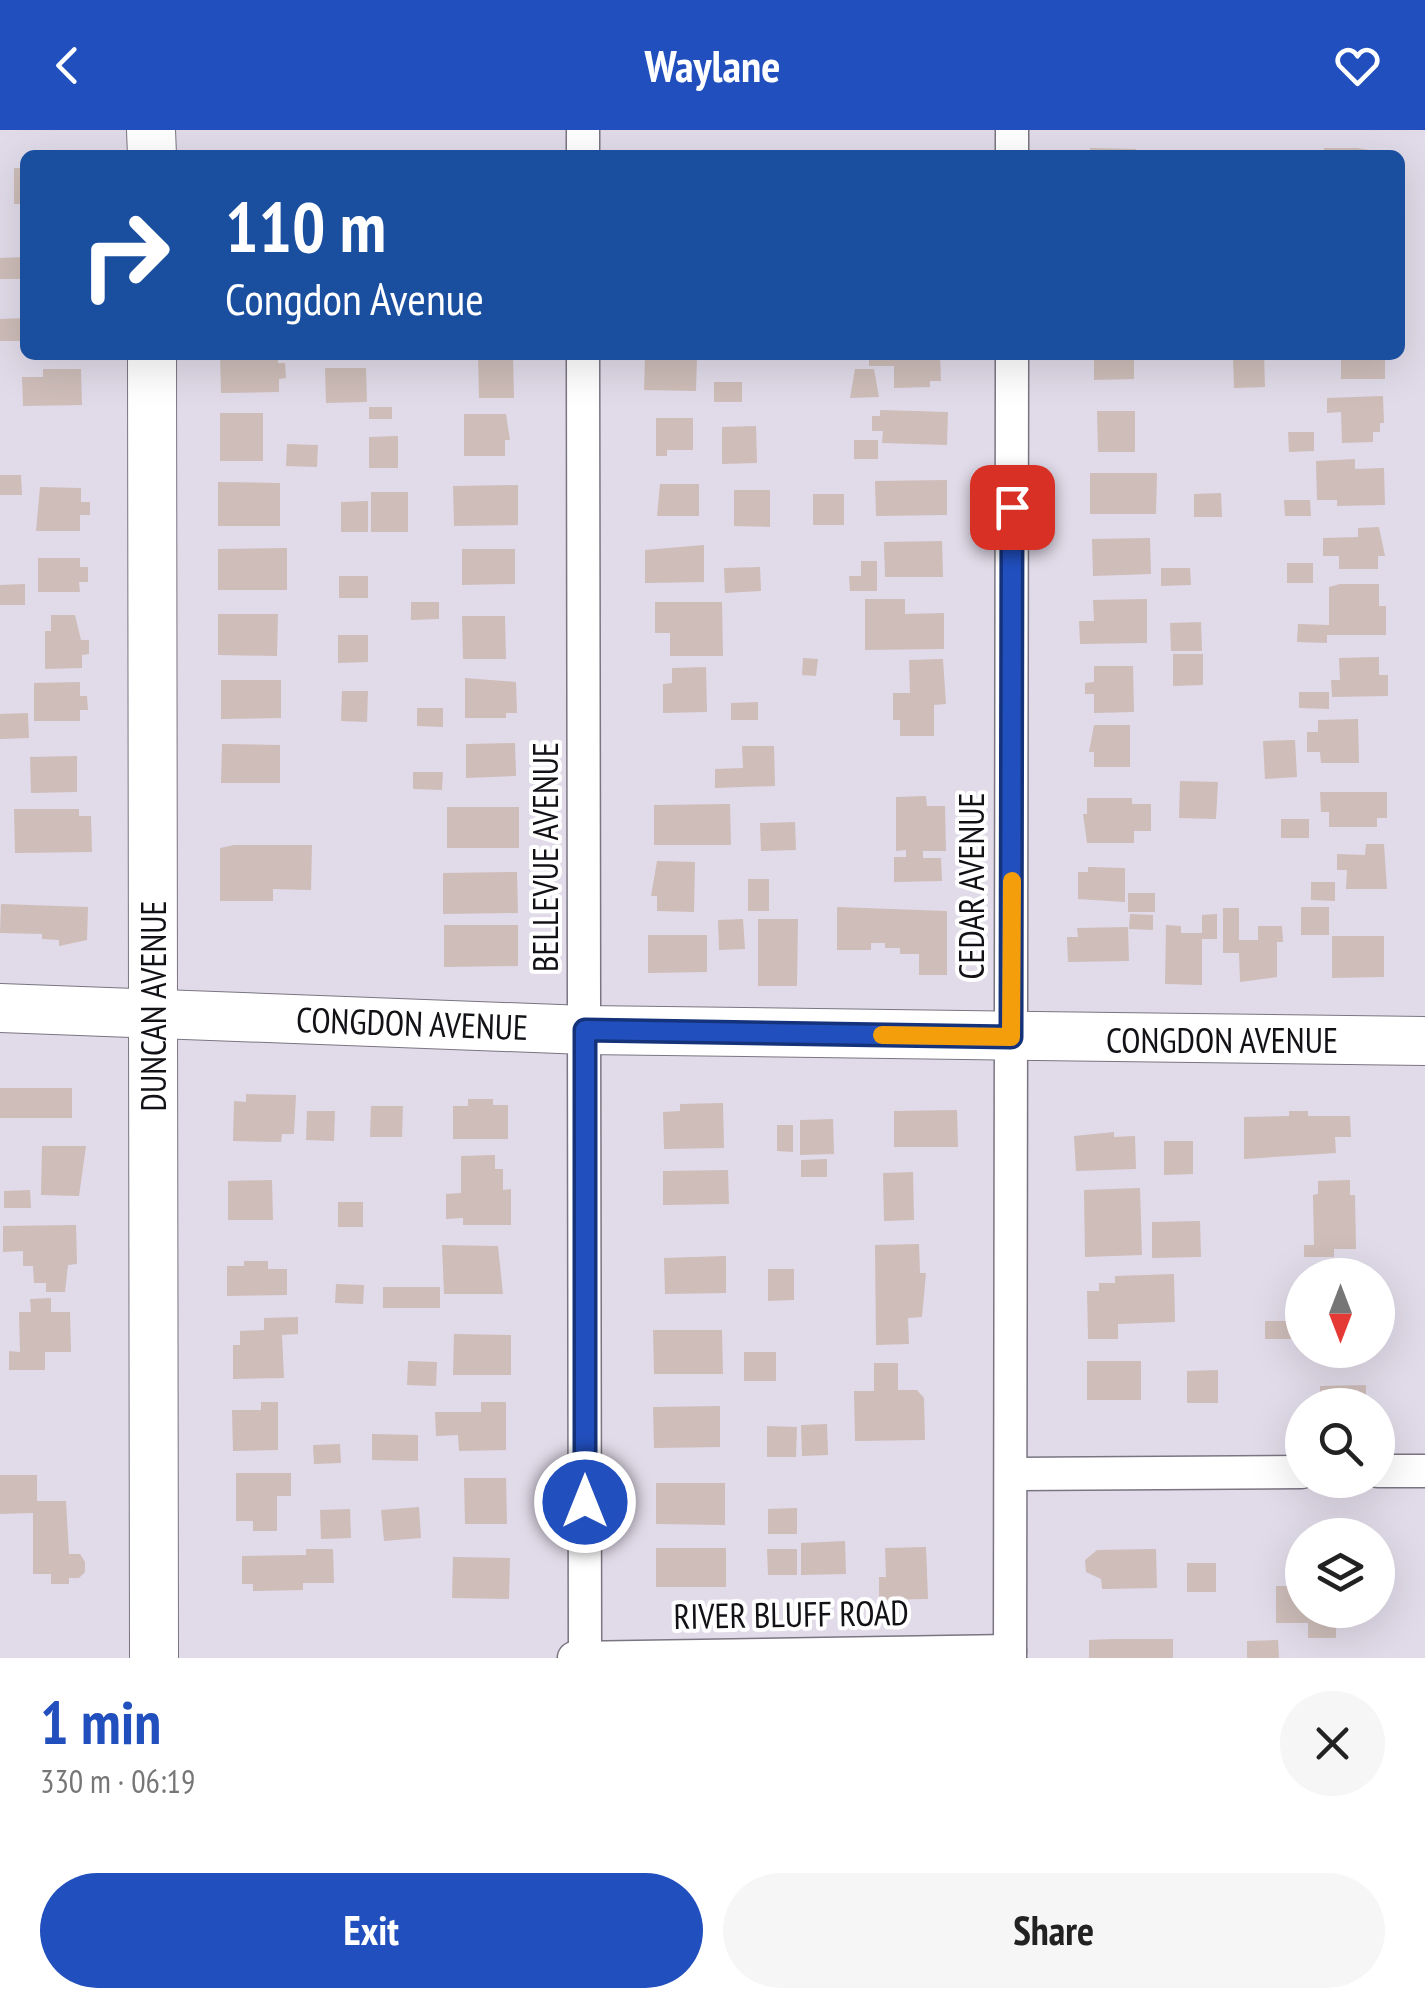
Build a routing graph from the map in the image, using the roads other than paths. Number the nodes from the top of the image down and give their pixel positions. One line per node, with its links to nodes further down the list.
1 (152, 360): 5 (street, DUNCAN AVENUE)
2 (584, 360): 6 (street, BELLEVUE AVENUE)
3 (1012, 360): 7 (street, CEDAR AVENUE)
4 (0, 1008): 5 (street, CONGDON AVENUE)
5 (153, 1013): 6 (street, CONGDON AVENUE); 14 (street, DUNCAN AVENUE)
6 (585, 1030): 7 (street, CONGDON AVENUE); 16 (street, BELLEVUE AVENUE)
7 (1011, 1037): 8 (street, CONGDON AVENUE); 12 (street, CEDAR AVENUE)
8 (1425, 1040)
9 (1395, 1471): 10 (street)
10 (1425, 1471)
11 (1285, 1472): 12 (street)
12 (1011, 1474): 13 (street, CEDAR AVENUE)
13 (1010, 1654): 16 (street, RIVER BLUFF ROAD)
14 (154, 1658)
15 (574, 1658): 16 (street, RIVER BLUFF ROAD)
16 (584, 1658)

